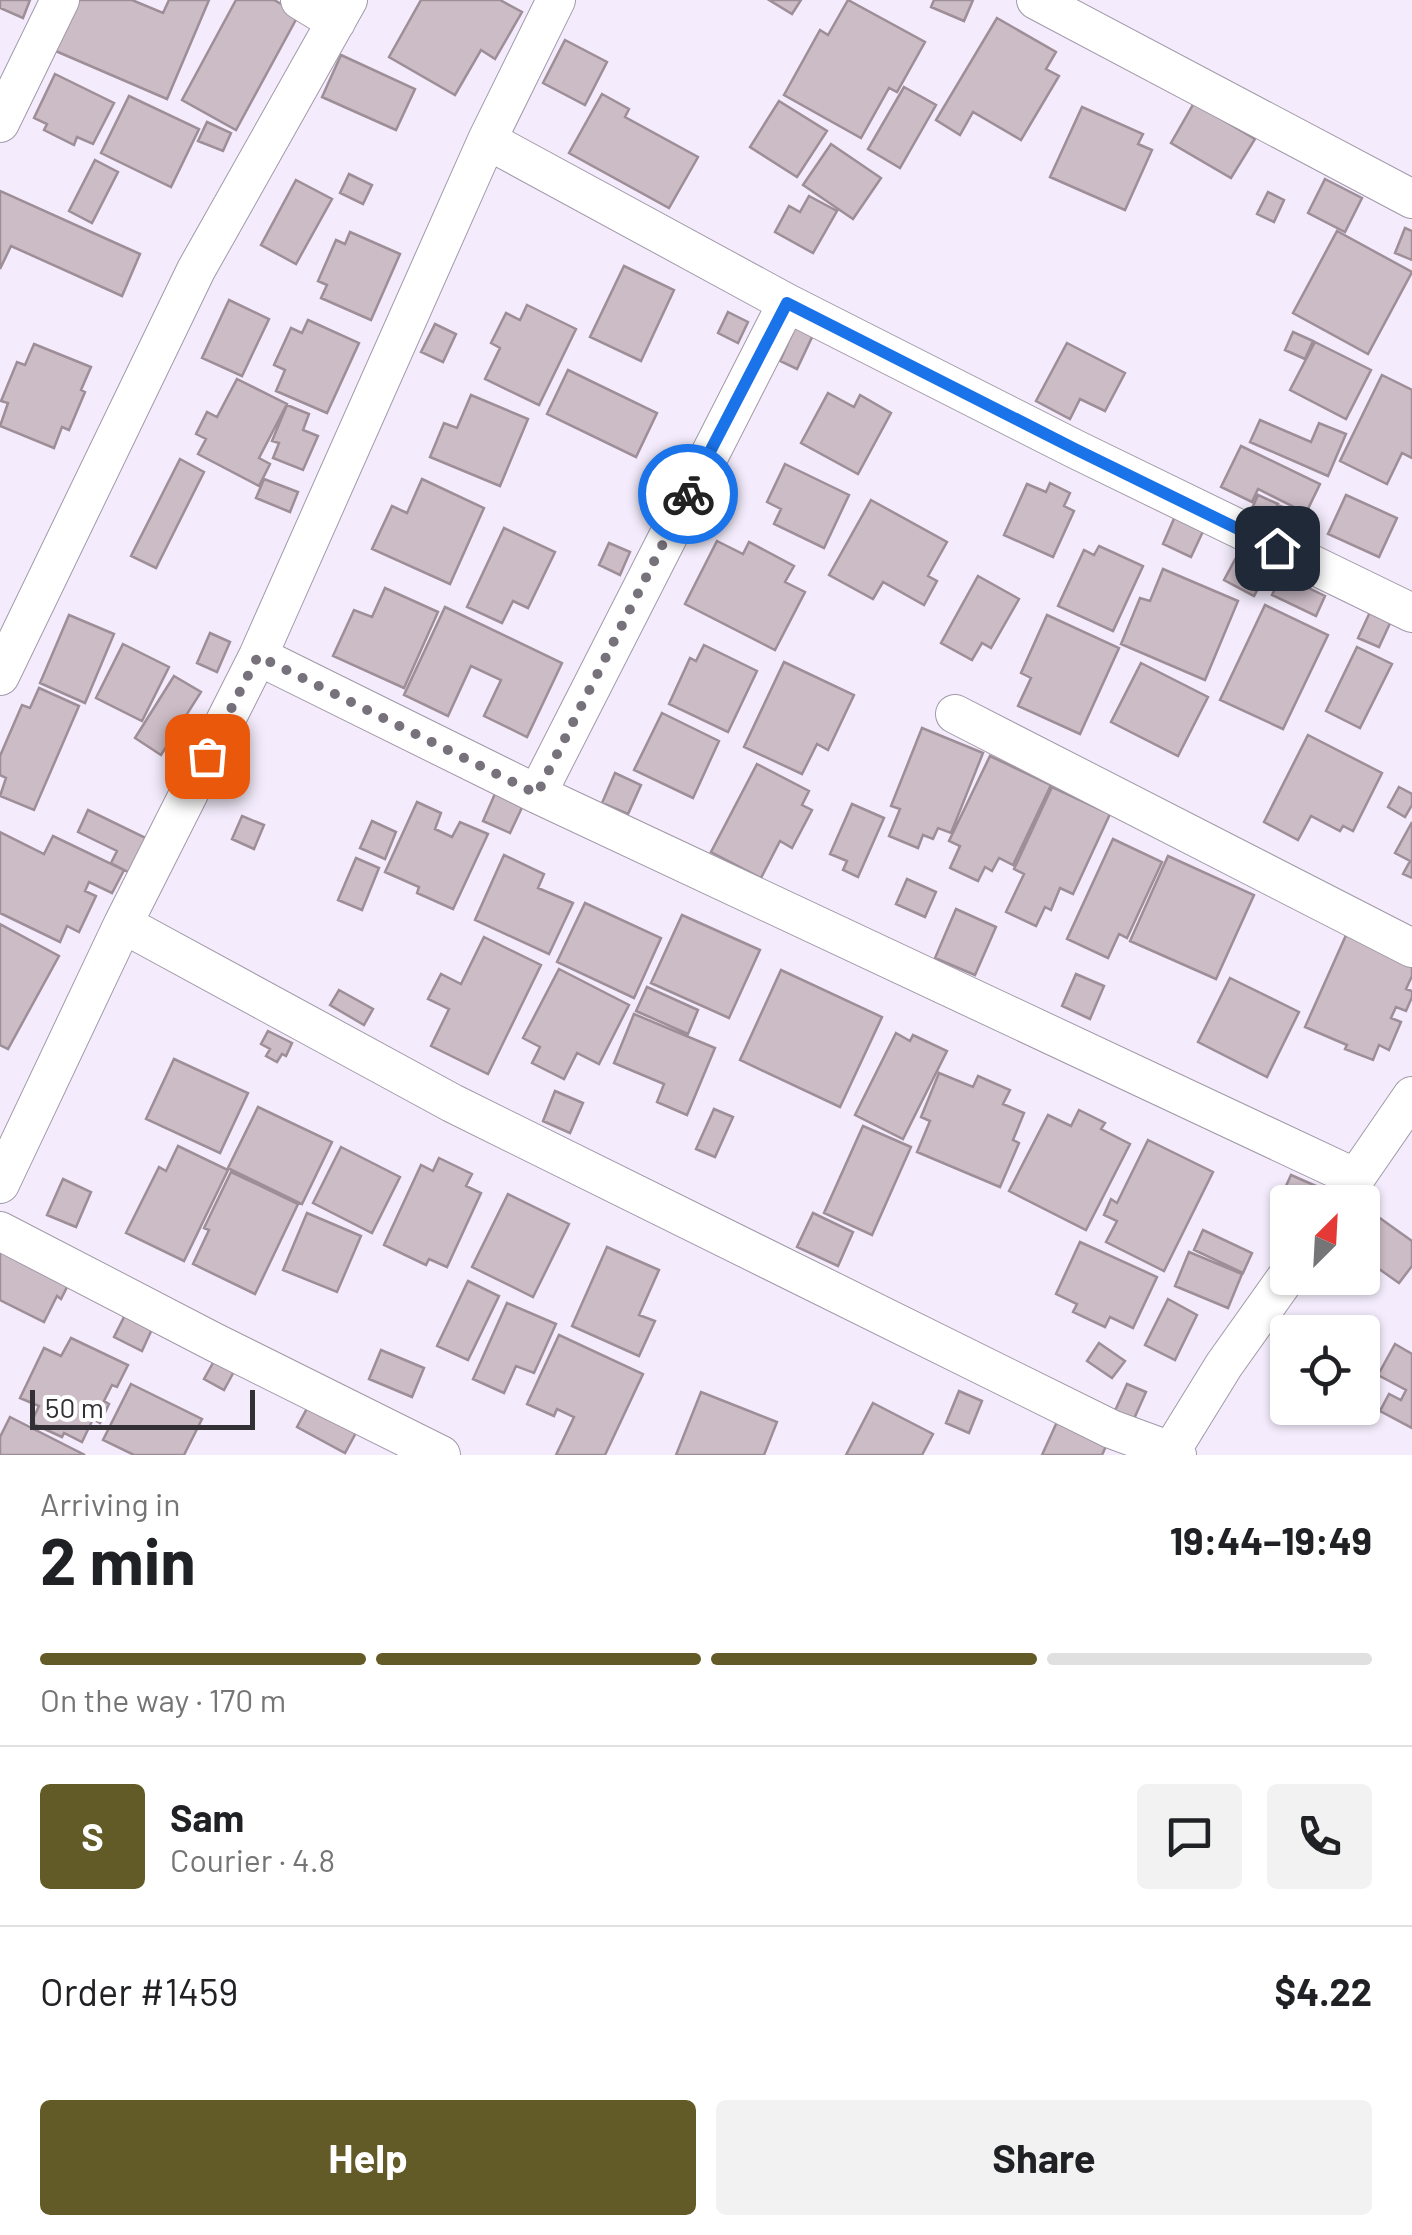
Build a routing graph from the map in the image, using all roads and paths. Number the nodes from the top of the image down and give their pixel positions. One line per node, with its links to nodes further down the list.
1 (60, 0): 6 (street)
2 (300, 0): 5 (street)
3 (556, 0): 7 (street)
4 (1036, 0): 8 (street)
5 (342, 11): 12 (street)
6 (0, 123)
7 (487, 140): 9 (street); 11 (street)
8 (1412, 199)
9 (787, 303): 10 (street); 14 (street)
10 (1412, 613)
11 (258, 656): 14 (street); 15 (street)
12 (0, 676)
13 (955, 714): 16 (street)
14 (537, 794): 19 (street)
15 (124, 924): 18 (street); 23 (street)
16 (1412, 948)
17 (1412, 1096): 20 (street)
18 (0, 1184)
19 (1337, 1185)
20 (1350, 1185)
21 (0, 1230): 24 (street)
22 (1274, 1295): 23 (street)
23 (1174, 1453)
24 (441, 1455)

